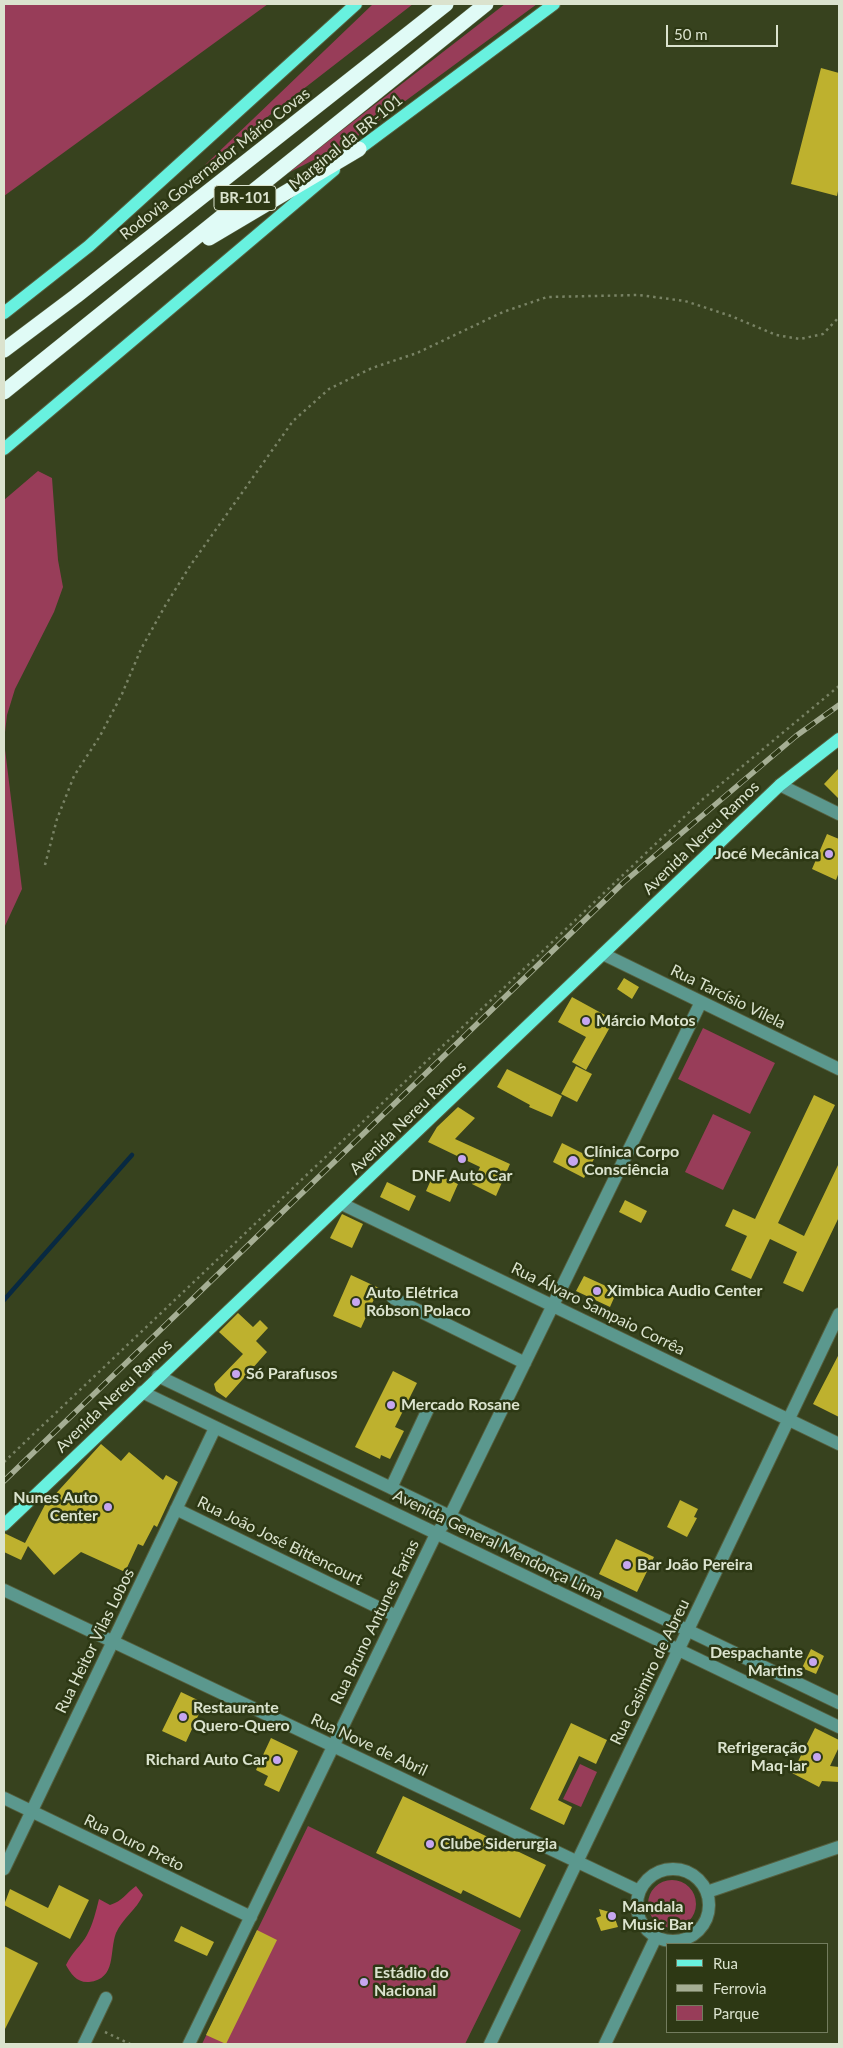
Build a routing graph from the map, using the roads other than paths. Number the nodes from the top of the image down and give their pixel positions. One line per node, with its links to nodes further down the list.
1 (356, 4): 7 (main road)
2 (446, 4): 8 (highway, Rodovia Governador Mário Covas / BR-101)
3 (486, 4): 6 (highway, BR-101)
4 (554, 4): 5 (main road, Marginal da BR-101)
5 (358, 149): 6 (highway); 10 (main road, Marginal da BR-101)
6 (162, 265): 9 (highway, BR-101)
7 (4, 313)
8 (4, 350)
9 (4, 392)
10 (4, 449)
11 (839, 739): 12 (main road, Avenida Nereu Ramos)
12 (780, 785): 13 (street); 14 (main road, Avenida Nereu Ramos)
13 (839, 814)
14 (603, 954): 15 (street, Rua Tarcísio Vilela); 17 (main road, Avenida Nereu Ramos)
15 (701, 1002): 16 (street, Rua Tarcísio Vilela); 19 (street, Rua Bruno Antunes Farias)
16 (839, 1069)
17 (342, 1204): 19 (street, Rua Álvaro Sampaio Corrêa); 22 (main road, Avenida Nereu Ramos)
18 (393, 1298): 21 (street)
19 (553, 1306): 21 (street, Rua Bruno Antunes Farias); 25 (street, Rua Álvaro Sampaio Corrêa)
20 (839, 1314): 25 (street, Rua Casimiro de Abreu)
21 (525, 1363): 30 (street, Rua Bruno Antunes Farias)
22 (158, 1376): 23 (main road, Avenida Nereu Ramos); 28 (street, Avenida General Mendonça Lima)
23 (142, 1392): 26 (street, Avenida General Mendonça Lima); 31 (main road, Avenida Nereu Ramos)
24 (429, 1408): 28 (street)
25 (789, 1419): 27 (street, Rua Álvaro Sampaio Corrêa); 35 (street, Rua Casimiro de Abreu)
26 (215, 1428): 29 (street, Rua Heitor Vilas Lobos); 32 (street, Avenida General Mendonça Lima)
27 (839, 1444)
28 (391, 1488): 30 (street, Avenida General Mendonça Lima)
29 (176, 1510): 34 (street, Rua João José Bittencourt); 36 (street, Rua Heitor Vilas Lobos)
30 (450, 1516): 32 (street, Rua Bruno Antunes Farias); 35 (street, Avenida General Mendonça Lima)
31 (4, 1525)
32 (436, 1534): 34 (street, Rua Bruno Antunes Farias); 37 (street, Avenida General Mendonça Lima)
33 (4, 1590): 36 (street, Rua Nove de Abril)
34 (396, 1616): 40 (street, Rua Bruno Antunes Farias)
35 (688, 1630): 37 (street, Rua Casimiro de Abreu); 38 (street, Avenida General Mendonça Lima)
36 (113, 1642): 40 (street, Rua Nove de Abril); 42 (street, Rua Heitor Vilas Lobos)
37 (678, 1650): 39 (street, Avenida General Mendonça Lima); 44 (street, Rua Casimiro de Abreu)
38 (839, 1703)
39 (839, 1727)
40 (333, 1746): 44 (street, Rua Nove de Abril); 48 (street, Rua Bruno Antunes Farias)
41 (4, 1798): 42 (street, Rua Ouro Preto)
42 (31, 1811): 45 (street, Rua Heitor Vilas Lobos); 48 (street, Rua Ouro Preto)
43 (839, 1846): 47 (street)
44 (577, 1862): 46 (street, Rua Nove de Abril); 53 (street, Rua Casimiro de Abreu)
45 (4, 1869)
46 (639, 1892): 47 (street); 49 (street)
47 (707, 1892): 49 (street)
48 (251, 1917): 52 (street, Rua Bruno Antunes Farias)
49 (656, 1937): 54 (street)
50 (106, 1998): 51 (street)
51 (84, 2044)
52 (189, 2044)
53 (490, 2044)
54 (605, 2044)

